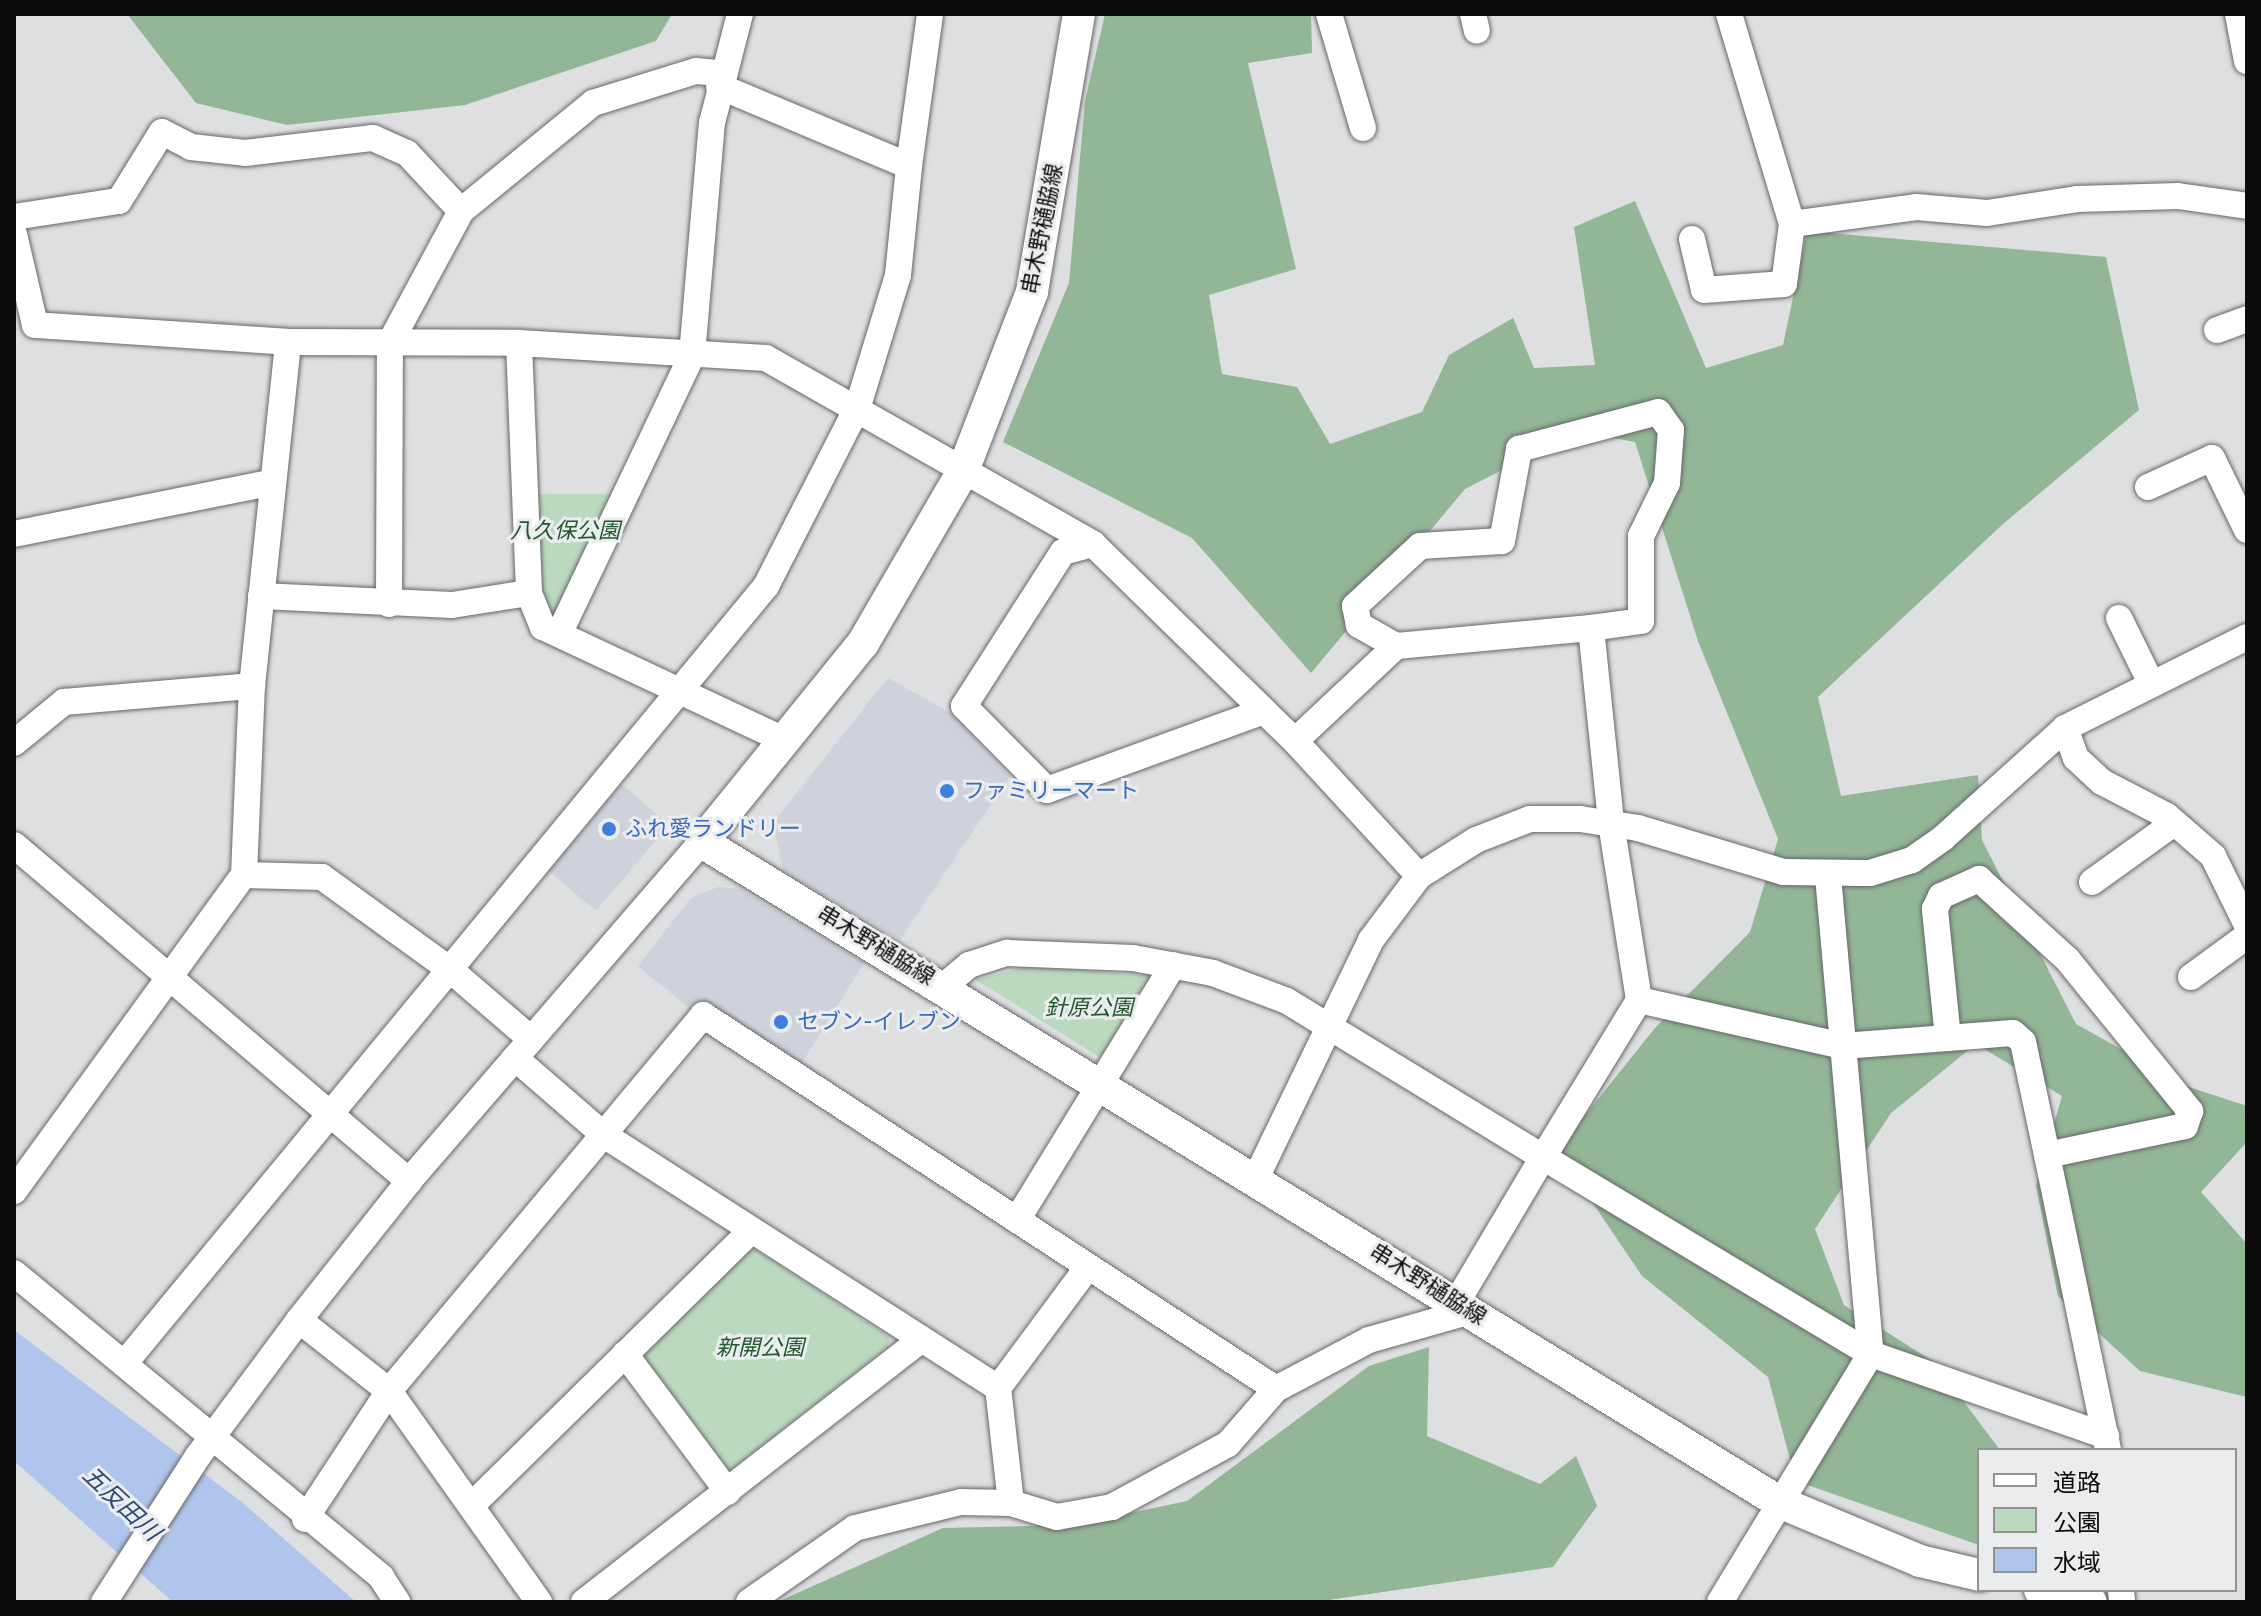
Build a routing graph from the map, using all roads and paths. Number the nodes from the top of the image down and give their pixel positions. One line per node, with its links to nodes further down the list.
1 (740, 14): 8 (street)
2 (930, 14): 10 (street)
3 (1079, 14): 24 (main road, 串木野樋脇線)
4 (1729, 14): 14 (street)
5 (2238, 14): 7 (street)
6 (1334, 15): 9 (street)
7 (2247, 61)
8 (719, 79): 10 (street); 12 (street); 22 (street)
9 (1363, 128)
10 (909, 166): 23 (street)
11 (2247, 206): 14 (street)
12 (461, 211): 13 (street); 20 (street)
13 (14, 217)
14 (1792, 224): 16 (street)
15 (14, 234): 19 (street)
16 (1692, 239)
17 (2247, 319): 18 (street)
18 (2217, 330)
19 (288, 342): 20 (street); 25 (street)
20 (390, 343): 21 (street); 32 (street)
21 (519, 343): 22 (street); 30 (street)
22 (692, 355): 23 (street); 35 (street)
23 (858, 406): 24 (street); 40 (street)
24 (962, 473): 29 (street); 43 (main road, 串木野樋脇線)
25 (269, 483): 28 (street); 31 (street)
26 (2148, 487): 27 (street)
27 (2247, 530)
28 (14, 534)
29 (1093, 544): 41 (street); 41 (street)
30 (529, 593): 32 (street); 35 (street)
31 (261, 596): 32 (street); 39 (street)
32 (389, 604)
33 (2119, 618): 38 (street)
34 (1591, 628): 37 (street); 37 (street); 46 (street)
35 (560, 632): 40 (street)
36 (2247, 637): 38 (street)
37 (1396, 646): 44 (street)
38 (2150, 681): 42 (street)
39 (252, 686): 45 (street); 50 (street)
40 (681, 689): 43 (street); 57 (street)
41 (1264, 711): 44 (street)
42 (2065, 728): 47 (street); 52 (street)
43 (786, 741): 48 (main road, 串木野樋脇線)
44 (1295, 741): 51 (street)
45 (14, 743)
46 (1611, 823): 51 (street); 52 (street); 61 (street)
47 (2174, 823): 53 (street); 54 (street)
48 (702, 842): 60 (main road, 串木野樋脇線); 65 (street)
49 (14, 845): 59 (street)
50 (244, 875): 57 (street); 59 (street)
51 (1419, 876): 62 (street)
52 (1828, 876): 64 (street)
53 (2092, 882)
54 (2247, 925)
55 (2247, 936): 58 (street)
56 (1173, 965): 60 (street); 62 (street); 66 (street)
57 (453, 972): 65 (street); 67 (street)
58 (2191, 977)
59 (171, 978): 67 (street); 73 (street)
60 (944, 986): 66 (main road, 串木野樋脇線)
61 (1639, 1000): 64 (street); 70 (street)
62 (1327, 1026): 70 (street); 71 (street)
63 (1948, 1038): 64 (street); 69 (street); 69 (street)
64 (1843, 1046): 82 (street)
65 (523, 1049): 68 (street); 72 (street)
66 (1101, 1082): 71 (main road, 串木野樋脇線); 74 (street)
67 (332, 1115): 72 (street); 83 (street)
68 (604, 1135): 74 (street); 75 (street); 86 (street)
69 (2047, 1155): 87 (street)
70 (1543, 1157): 78 (street); 82 (street)
71 (1256, 1178): 78 (main road, 串木野樋脇線)
72 (409, 1181): 79 (street)
73 (14, 1191)
74 (1017, 1220): 76 (street)
75 (748, 1234): 80 (street); 81 (street)
76 (1088, 1267): 84 (street); 85 (street)
77 (14, 1273): 83 (street)
78 (1464, 1306): 85 (street); 90 (main road, 串木野樋脇線)
79 (299, 1320): 86 (street); 88 (street)
80 (918, 1342): 84 (street); 89 (street)
81 (625, 1354): 89 (street); 91 (street)
82 (1871, 1354): 87 (street); 90 (street)
83 (124, 1364): 88 (street)
84 (998, 1388): 92 (street)
85 (1276, 1389): 92 (street)
86 (389, 1391): 91 (street); 93 (street)
87 (2107, 1443)
88 (204, 1448): 93 (street); 96 (street)
89 (728, 1492): 99 (street)
90 (1779, 1502): 94 (main road, 串木野樋脇線); 101 (street)
91 (474, 1503): 98 (street)
92 (1011, 1503): 100 (street)
93 (305, 1519): 97 (street)
94 (1977, 1575)
95 (2048, 1592): 102 (main road)
96 (104, 1602)
97 (397, 1602)
98 (539, 1602)
99 (584, 1602)
100 (749, 1602)
101 (1720, 1602)
102 (2091, 1602)

